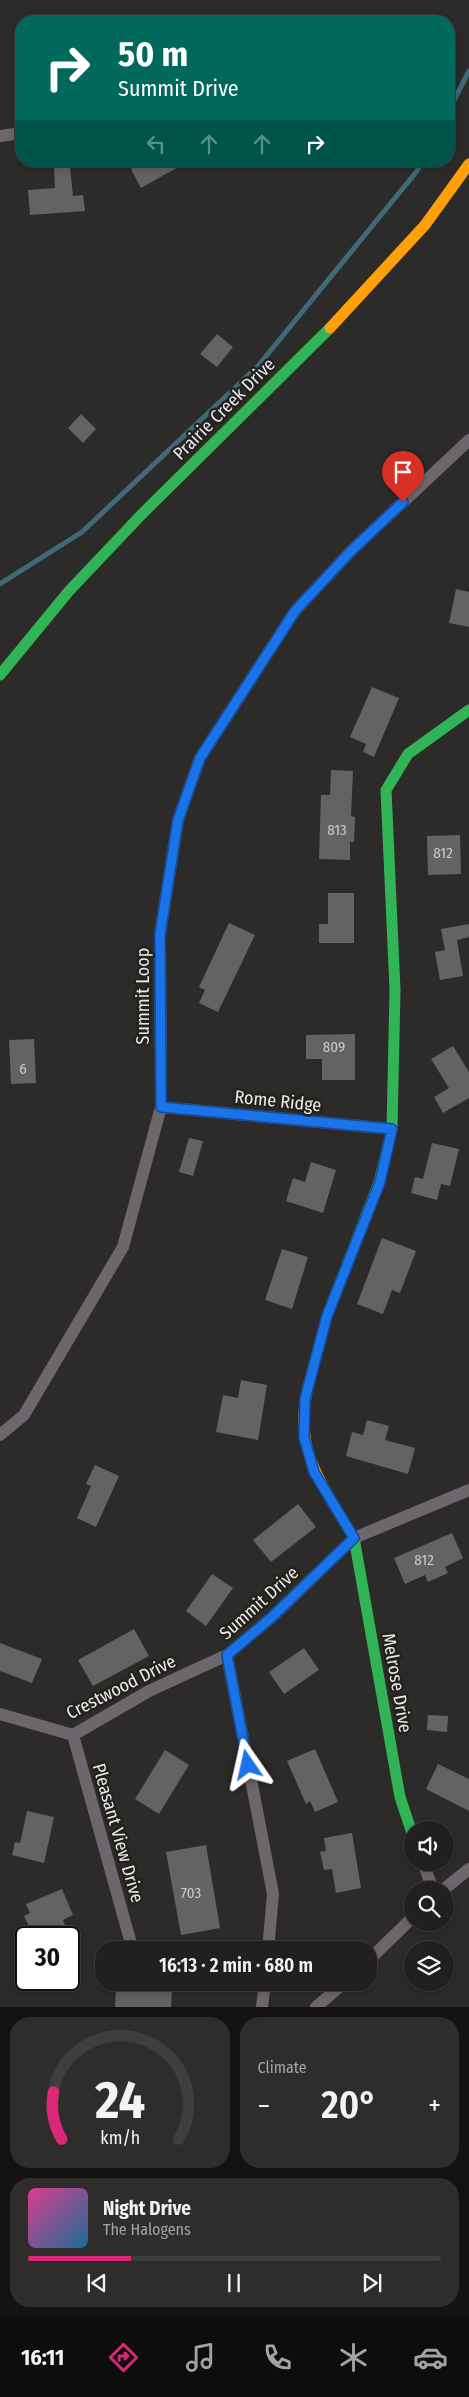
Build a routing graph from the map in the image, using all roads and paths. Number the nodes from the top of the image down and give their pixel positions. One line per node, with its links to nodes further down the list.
1 (15, 134): 2 (street)
2 (0, 136)
3 (469, 164): 5 (street, Prairie Creek Drive)
4 (469, 440): 7 (street, Summit Loop)
5 (0, 675)
6 (469, 710): 8 (street)
7 (161, 1107): 8 (street, Rome Ridge); 9 (street, Summit Loop)
8 (392, 1129): 11 (street)
9 (0, 1435)
10 (469, 1490): 11 (street, Summit Drive)
11 (354, 1538): 12 (street, Summit Drive); 15 (street, Melrose Drive)
12 (227, 1655): 14 (street, Crestwood Drive); 20 (street, Summit Drive)
13 (0, 1714): 14 (street, Crestwood Drive)
14 (73, 1735): 19 (street, Pleasant View Drive)
15 (408, 1821)
16 (469, 1869): 17 (street)
17 (454, 1881)
18 (404, 1926): 21 (street)
19 (130, 1940)
20 (269, 1941)
21 (377, 1952)
22 (264, 1991): 24 (street)
23 (335, 1991): 25 (street)
24 (262, 2007)
25 (316, 2007)

